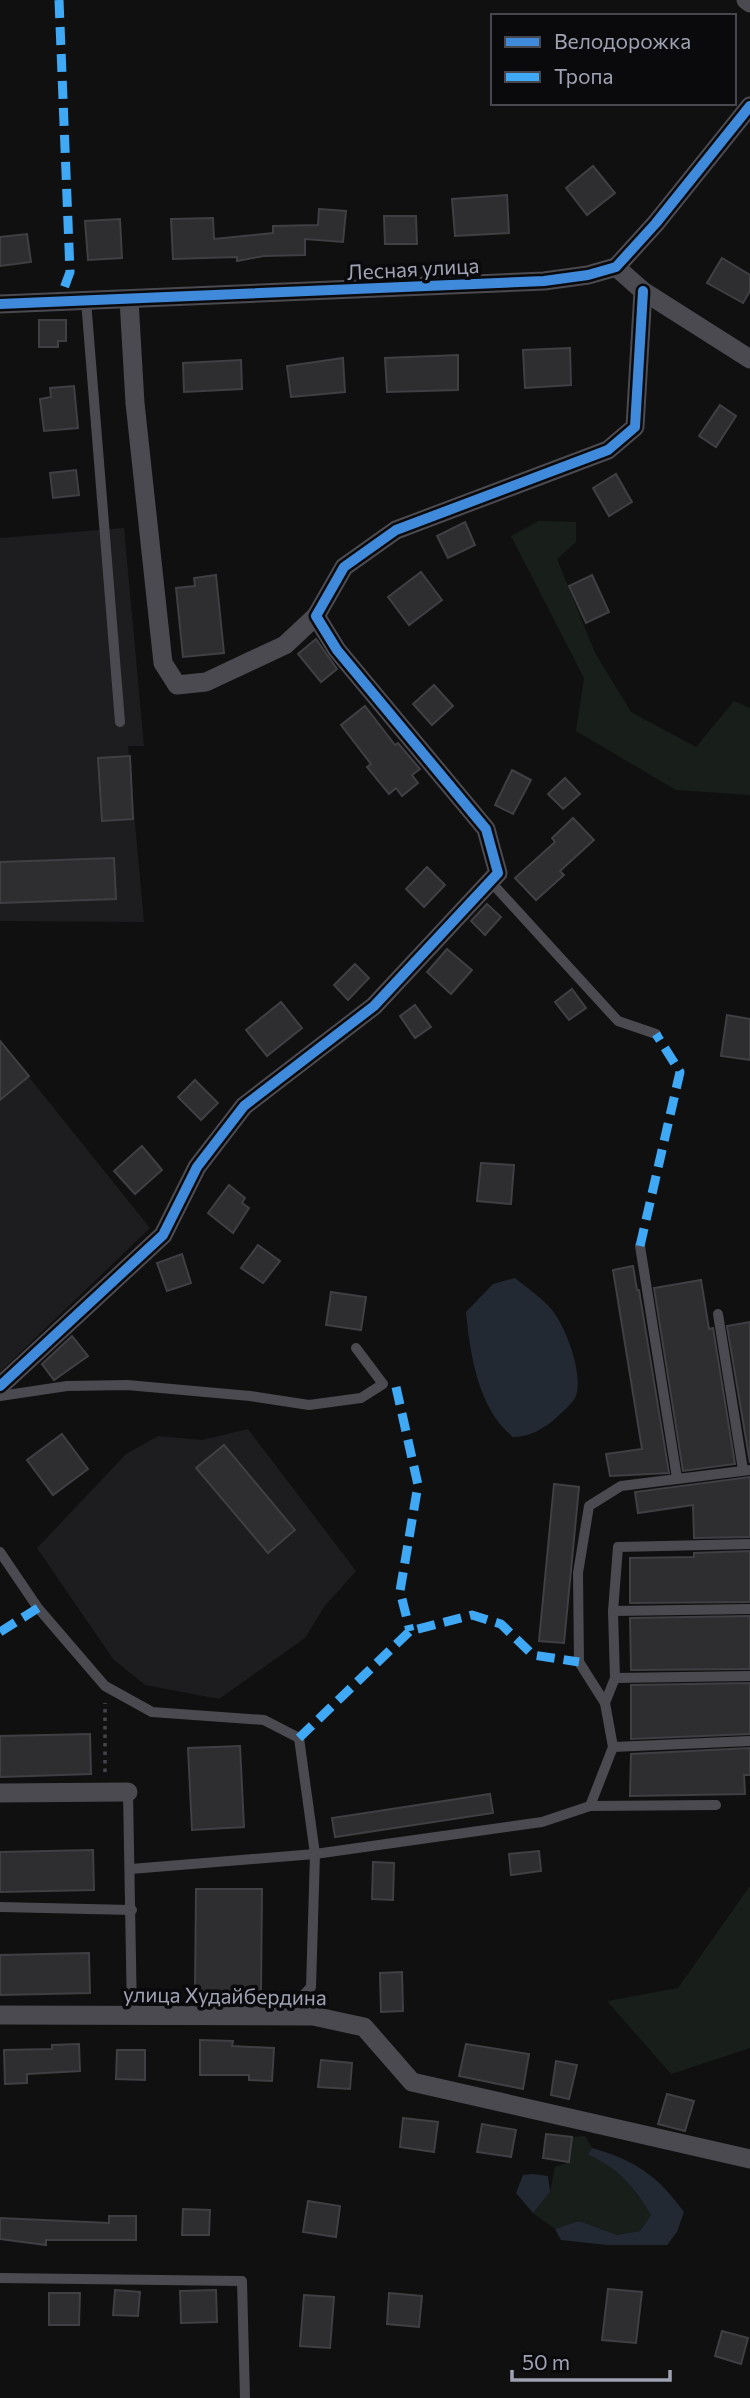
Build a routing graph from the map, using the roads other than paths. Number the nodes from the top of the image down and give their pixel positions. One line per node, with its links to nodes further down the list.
1 (750, 106): 2 (street)
2 (616, 267): 3 (street); 4 (street, Лесная улица)
3 (643, 292): 7 (street); 8 (street)
4 (129, 300): 5 (street, Лесная улица); 8 (street)
5 (86, 301): 6 (street, Лесная улица); 9 (lane)
6 (0, 304)
7 (750, 359)
8 (316, 615): 10 (street)
9 (120, 722)
10 (491, 881): 11 (lane); 15 (street)
11 (656, 1034)
12 (640, 1245): 18 (lane)
13 (718, 1314): 17 (lane)
14 (356, 1348): 16 (lane)
15 (0, 1385)
16 (0, 1396)
17 (747, 1470): 18 (lane)
18 (677, 1479): 25 (lane)
19 (750, 1544): 22 (lane)
20 (0, 1552): 32 (lane)
21 (750, 1609): 22 (lane)
22 (613, 1611): 24 (lane)
23 (750, 1676): 24 (lane)
24 (615, 1678): 25 (lane)
25 (605, 1703): 27 (lane)
26 (750, 1741): 27 (lane)
27 (613, 1747): 31 (lane)
28 (128, 1792): 29 (street); 33 (lane)
29 (0, 1793)
30 (716, 1805): 31 (lane)
31 (590, 1806): 32 (lane)
32 (315, 1854): 33 (lane); 38 (lane)
33 (131, 1869): 35 (lane)
34 (0, 1907): 35 (lane)
35 (132, 1909): 37 (lane)
36 (0, 2015): 37 (street, улица Худайбердина)
37 (132, 2015): 38 (street, улица Худайбердина)
38 (284, 2016): 39 (street, улица Худайбердина)
39 (750, 2159)
40 (0, 2278): 41 (lane)
41 (245, 2398)

